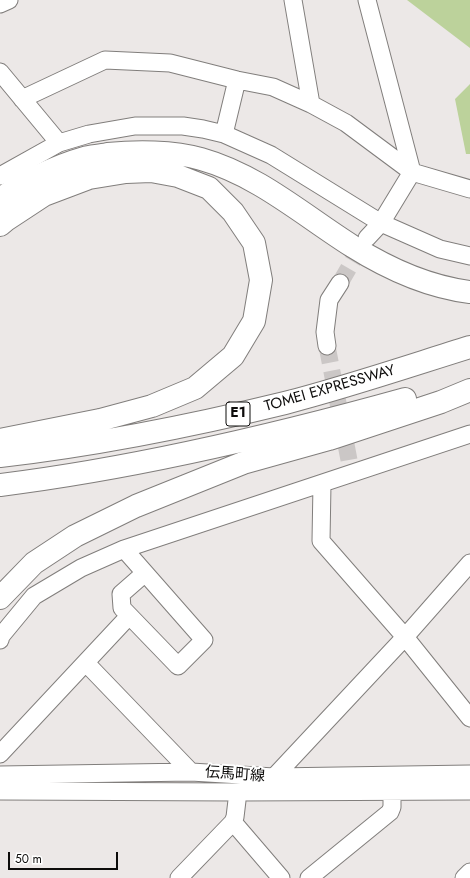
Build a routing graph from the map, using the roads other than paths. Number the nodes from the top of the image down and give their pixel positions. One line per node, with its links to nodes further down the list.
1 (9, 0): 4 (street)
2 (293, 0): 8 (street)
3 (367, 0): 11 (street)
4 (0, 4)
5 (0, 72): 7 (street)
6 (237, 80): 7 (street); 8 (street); 9 (street)
7 (22, 99): 10 (street)
8 (311, 104): 11 (street)
9 (224, 134): 10 (street); 15 (street)
10 (59, 143): 12 (street)
11 (412, 172): 13 (street); 15 (street)
12 (0, 176)
13 (470, 189)
14 (0, 200): 20 (highway)
15 (381, 223): 17 (street); 18 (street)
16 (0, 225): 26 (highway)
17 (367, 238)
18 (470, 256)
19 (340, 283): 21 (street)
20 (470, 292)
21 (327, 346)
22 (470, 347): 27 (highway, TOMEI EXPRESSWAY / E1)
23 (470, 380): 29 (highway, TOMEI EXPRESSWAY / E1)
24 (470, 390): 33 (highway)
25 (470, 434): 28 (street)
26 (0, 440)
27 (0, 456)
28 (322, 484): 30 (street); 35 (street)
29 (0, 485)
30 (124, 549): 32 (street); 36 (street)
31 (470, 563): 35 (street)
32 (145, 573): 34 (street); 34 (street)
33 (0, 598)
34 (130, 616): 37 (street)
35 (405, 637): 38 (street); 43 (street)
36 (0, 640)
37 (86, 663): 39 (street); 40 (street)
38 (470, 718)
39 (0, 754)
40 (191, 772): 42 (street, 伝馬町線); 43 (street, 伝馬町線)
41 (470, 774): 43 (street, 伝馬町線)
42 (0, 775)
43 (274, 777)
44 (0, 791): 47 (street, 伝馬町線)
45 (392, 791): 46 (street, 伝馬町線); 47 (street, 伝馬町線); 52 (street)
46 (470, 791)
47 (238, 792): 48 (street)
48 (233, 822): 50 (street); 51 (street)
49 (470, 872): 53 (street)
50 (179, 878)
51 (281, 878)
52 (309, 878)
53 (464, 878)

